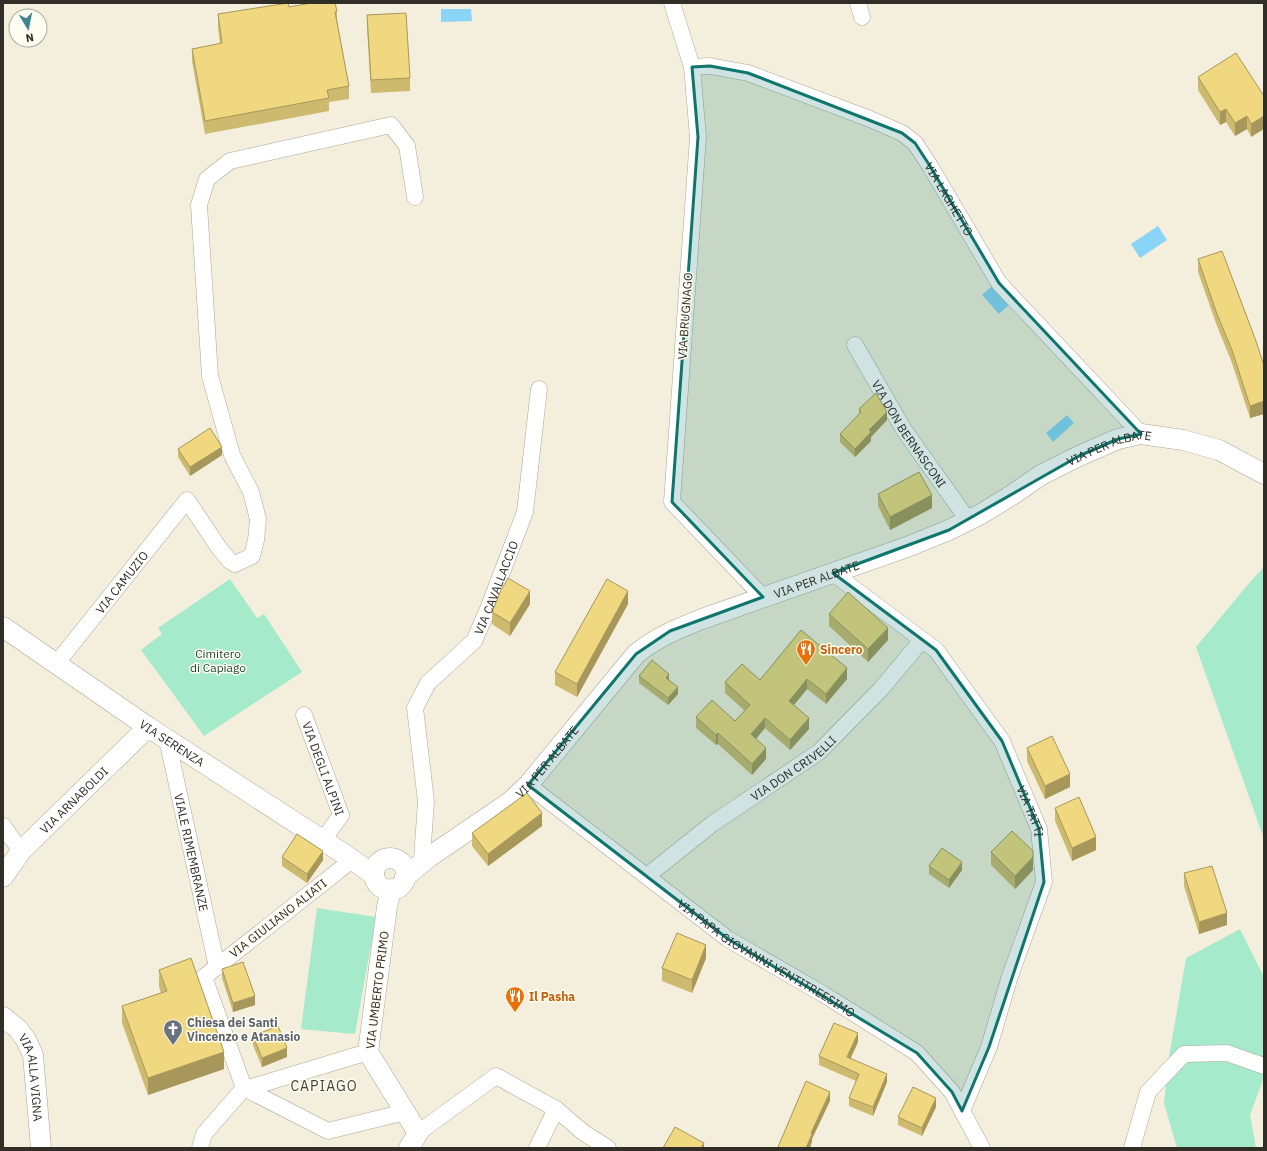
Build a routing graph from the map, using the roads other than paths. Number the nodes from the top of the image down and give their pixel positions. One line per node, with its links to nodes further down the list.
1 (672, 3): 2 (street, VIA BRUGNAGO)
2 (692, 67): 6 (street, VIA LAGHETTO); 10 (street, VIA BRUGNAGO)
3 (415, 197): 13 (street, VIA CAMUZIO)
4 (855, 345): 8 (street, VIA DON BERNASCONI)
5 (539, 389): 22 (street, VIA CAVALLACCIO)
6 (1141, 434): 7 (street, VIA PER ALBATE); 8 (street, VIA PER ALBATE)
7 (1264, 474)
8 (968, 520): 9 (street, VIA PER ALBATE)
9 (833, 573): 10 (street, VIA PER ALBATE); 12 (street, VIA TATTI)
10 (763, 597): 17 (street, VIA PER ALBATE)
11 (3, 627): 13 (street, VIA SERENZA)
12 (922, 640): 25 (street, VIA DON CRIVELLI); 33 (street, VIA TATTI)
13 (56, 664): 15 (street, VIA SERENZA)
14 (304, 715): 19 (street, VIA DEGLI ALPINI)
15 (148, 727): 16 (street, VIA SERENZA); 20 (street, VIA ARNABOLDI)
16 (167, 739): 19 (street, VIA SERENZA); 27 (street, VIALE RIMEMBRANZE)
17 (528, 785): 22 (street, VIA PER ALBATE); 25 (street, VIA PAPA GIOVANNI VENTITREESIMO)
18 (3, 826): 20 (street)
19 (323, 840): 21 (street, VIA SERENZA)
20 (21, 850): 26 (street, VIA ARNABOLDI)
21 (348, 857): 23 (street, VIA SERENZA); 27 (street, VIA GIULIANO ALIATI)
22 (426, 858): 24 (street, VIA PER ALBATE)
23 (377, 868): 24 (street, VIA SERENZA); 24 (street)
24 (399, 876): 29 (street, VIA UMBERTO PRIMO)
25 (647, 876): 33 (street, VIA PAPA GIOVANNI VENTITREESIMO)
26 (3, 877)
27 (217, 967): 31 (street, VIA GIULIANO ALIATI)
28 (3, 1017): 36 (street, VIA ALLA VIGNA)
29 (368, 1052): 31 (street); 34 (street, VIA UMBERTO PRIMO)
30 (1264, 1066): 41 (street)
31 (244, 1088): 34 (street); 37 (street)
32 (556, 1109): 35 (street); 38 (street); 39 (street)
33 (962, 1111): 40 (street, VIA PAPA GIOVANNI VENTITREESIMO)
34 (405, 1112): 35 (street, VIA UMBERTO PRIMO)
35 (414, 1141)
36 (41, 1148)
37 (200, 1148)
38 (537, 1148)
39 (608, 1148)
40 (982, 1148)
41 (1132, 1148)

